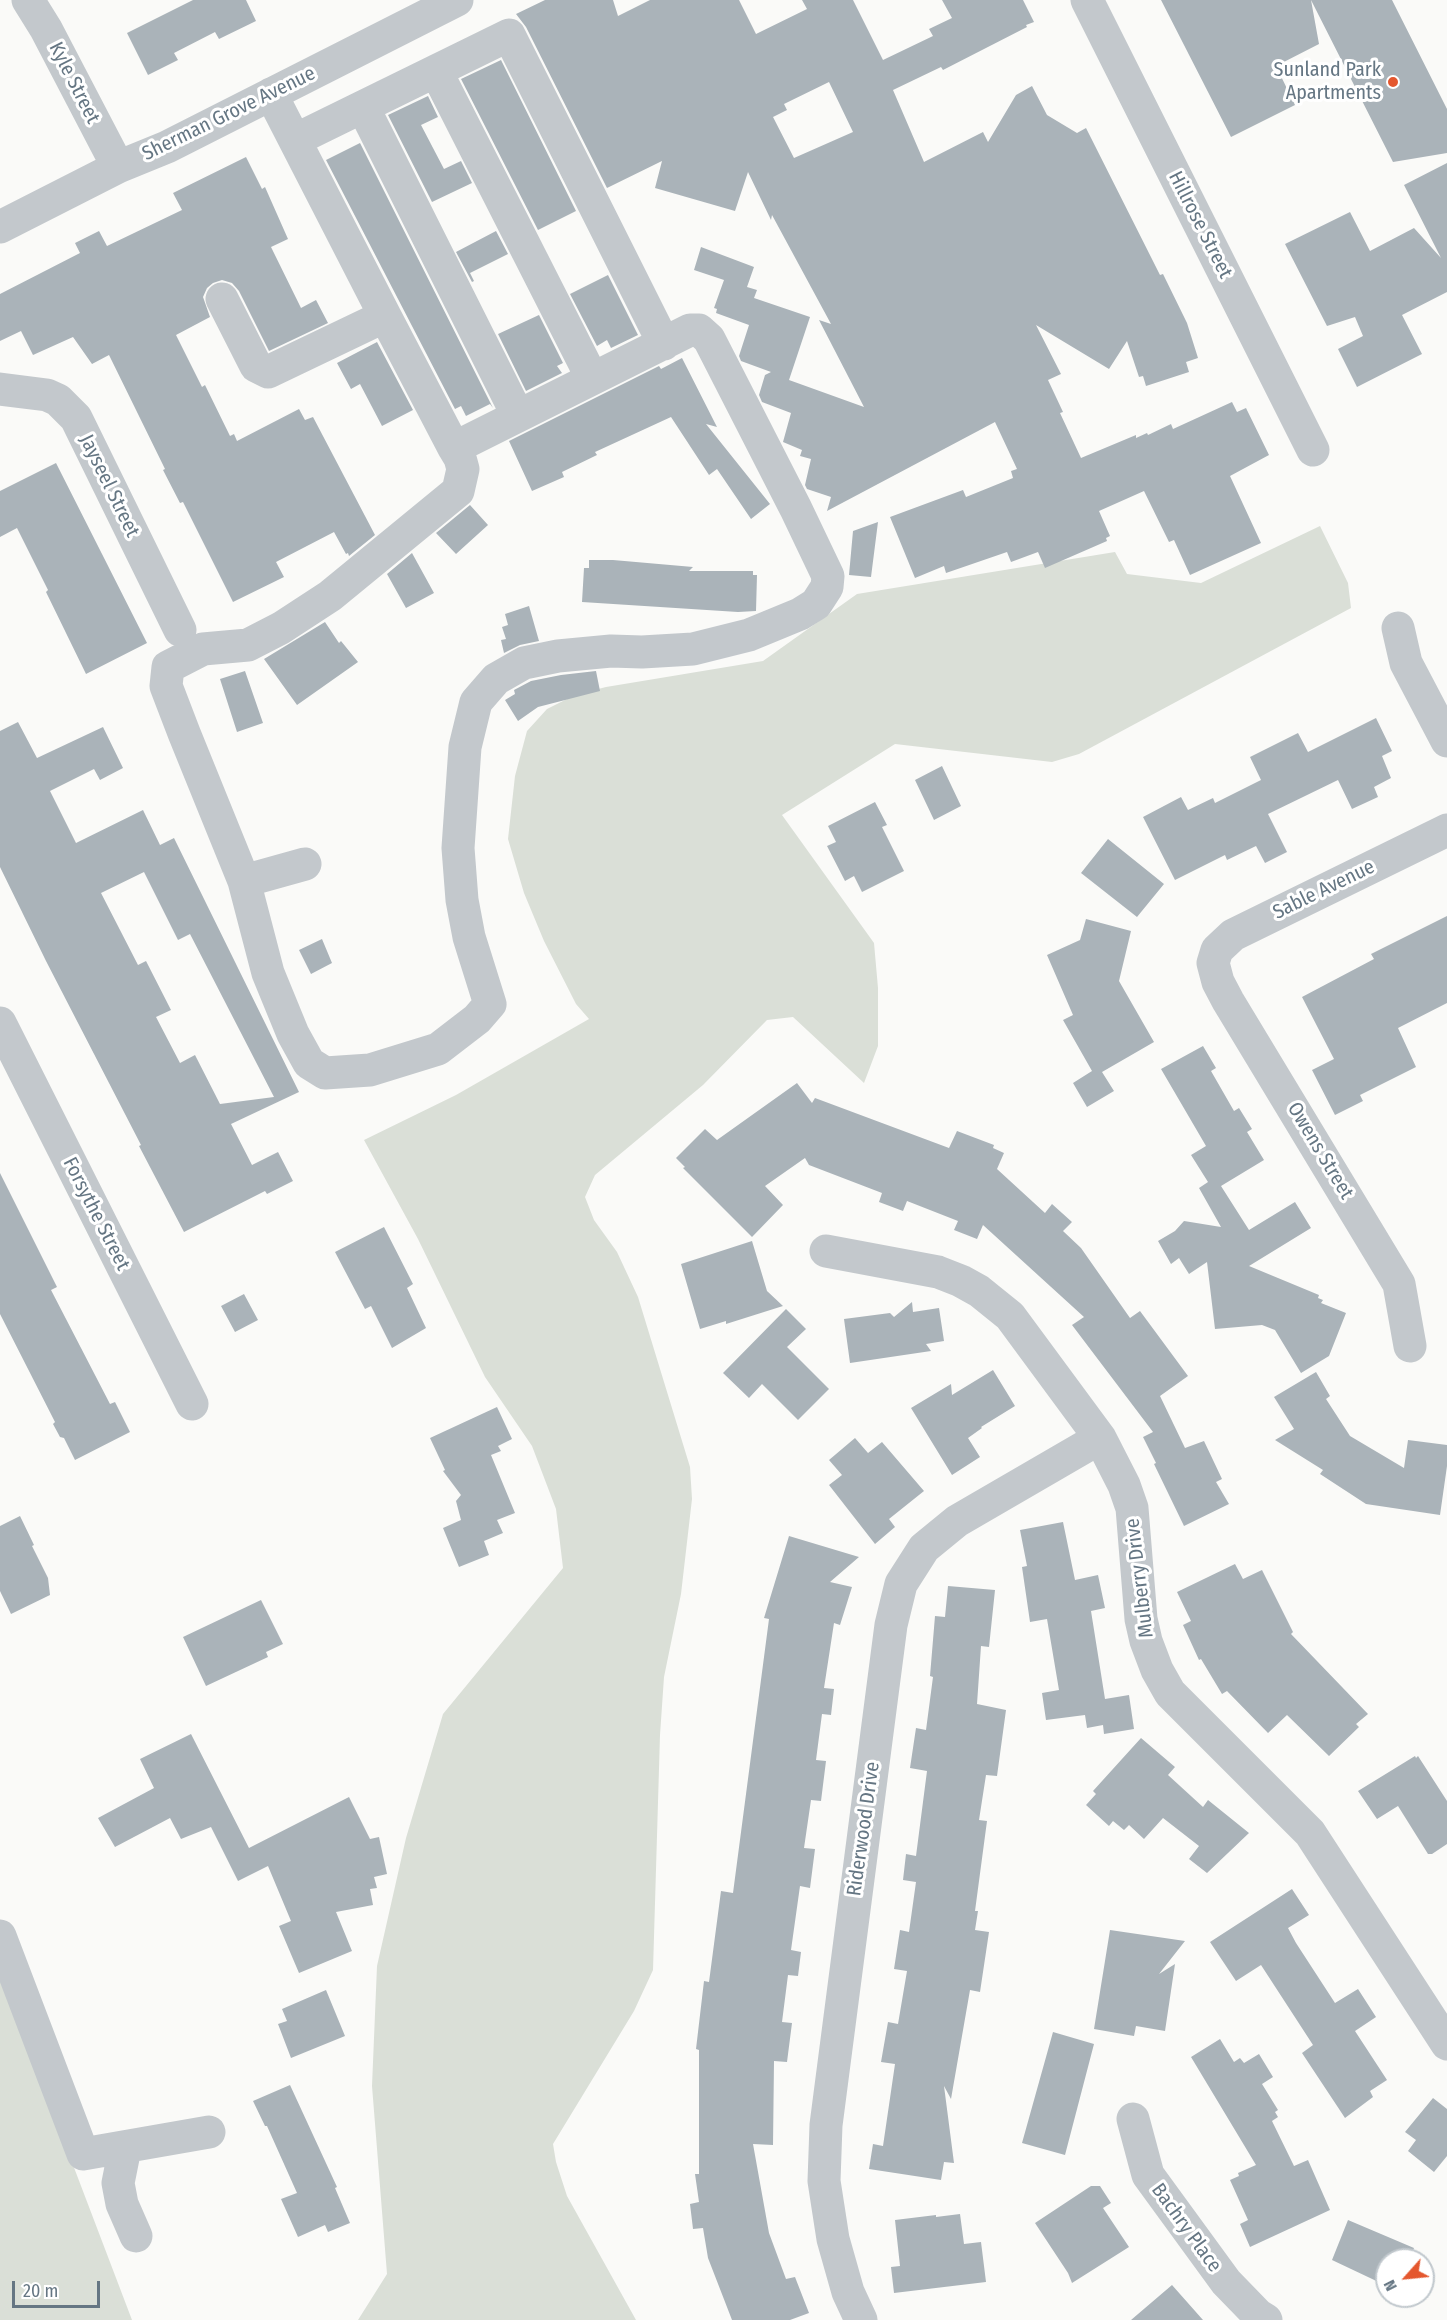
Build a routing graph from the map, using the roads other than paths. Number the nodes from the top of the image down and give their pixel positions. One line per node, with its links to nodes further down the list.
1 (28, 0): 8 (street, Kyle Street)
2 (457, 0): 5 (street, Sherman Grove Avenue)
3 (1095, 3): 17 (street, Hillrose Street)
4 (436, 71): 6 (street); 12 (street); 13 (street)
5 (271, 94): 7 (street); 8 (street, Sherman Grove Avenue)
6 (363, 107): 7 (street); 15 (street)
7 (295, 140): 11 (street)
8 (118, 167): 9 (street, Sherman Grove Avenue)
9 (0, 227)
10 (222, 299): 11 (street)
11 (385, 316): 16 (street)
12 (664, 344): 13 (street); 23 (street)
13 (592, 378): 15 (street)
14 (0, 389): 19 (street, Jayseel Street)
15 (518, 416): 16 (street)
16 (454, 448): 23 (street)
17 (1313, 450)
18 (1398, 628): 20 (street)
19 (180, 630)
20 (1447, 741)
21 (1447, 830): 24 (street, Sable Avenue)
22 (305, 864): 23 (street)
23 (244, 881)
24 (1213, 963): 27 (street, Owens Street)
25 (0, 1023): 28 (street, Forsythe Street)
26 (826, 1251): 29 (street, Mulberry Drive)
27 (1410, 1346)
28 (192, 1404)
29 (1100, 1438): 31 (street, Mulberry Drive); 36 (street, Riderwood Drive)
30 (0, 1936): 34 (street)
31 (1447, 2044)
32 (1133, 2119): 37 (street, Bachry Place)
33 (209, 2132): 34 (street)
34 (126, 2148): 35 (street)
35 (136, 2236)
36 (861, 2320)
37 (1266, 2320)

